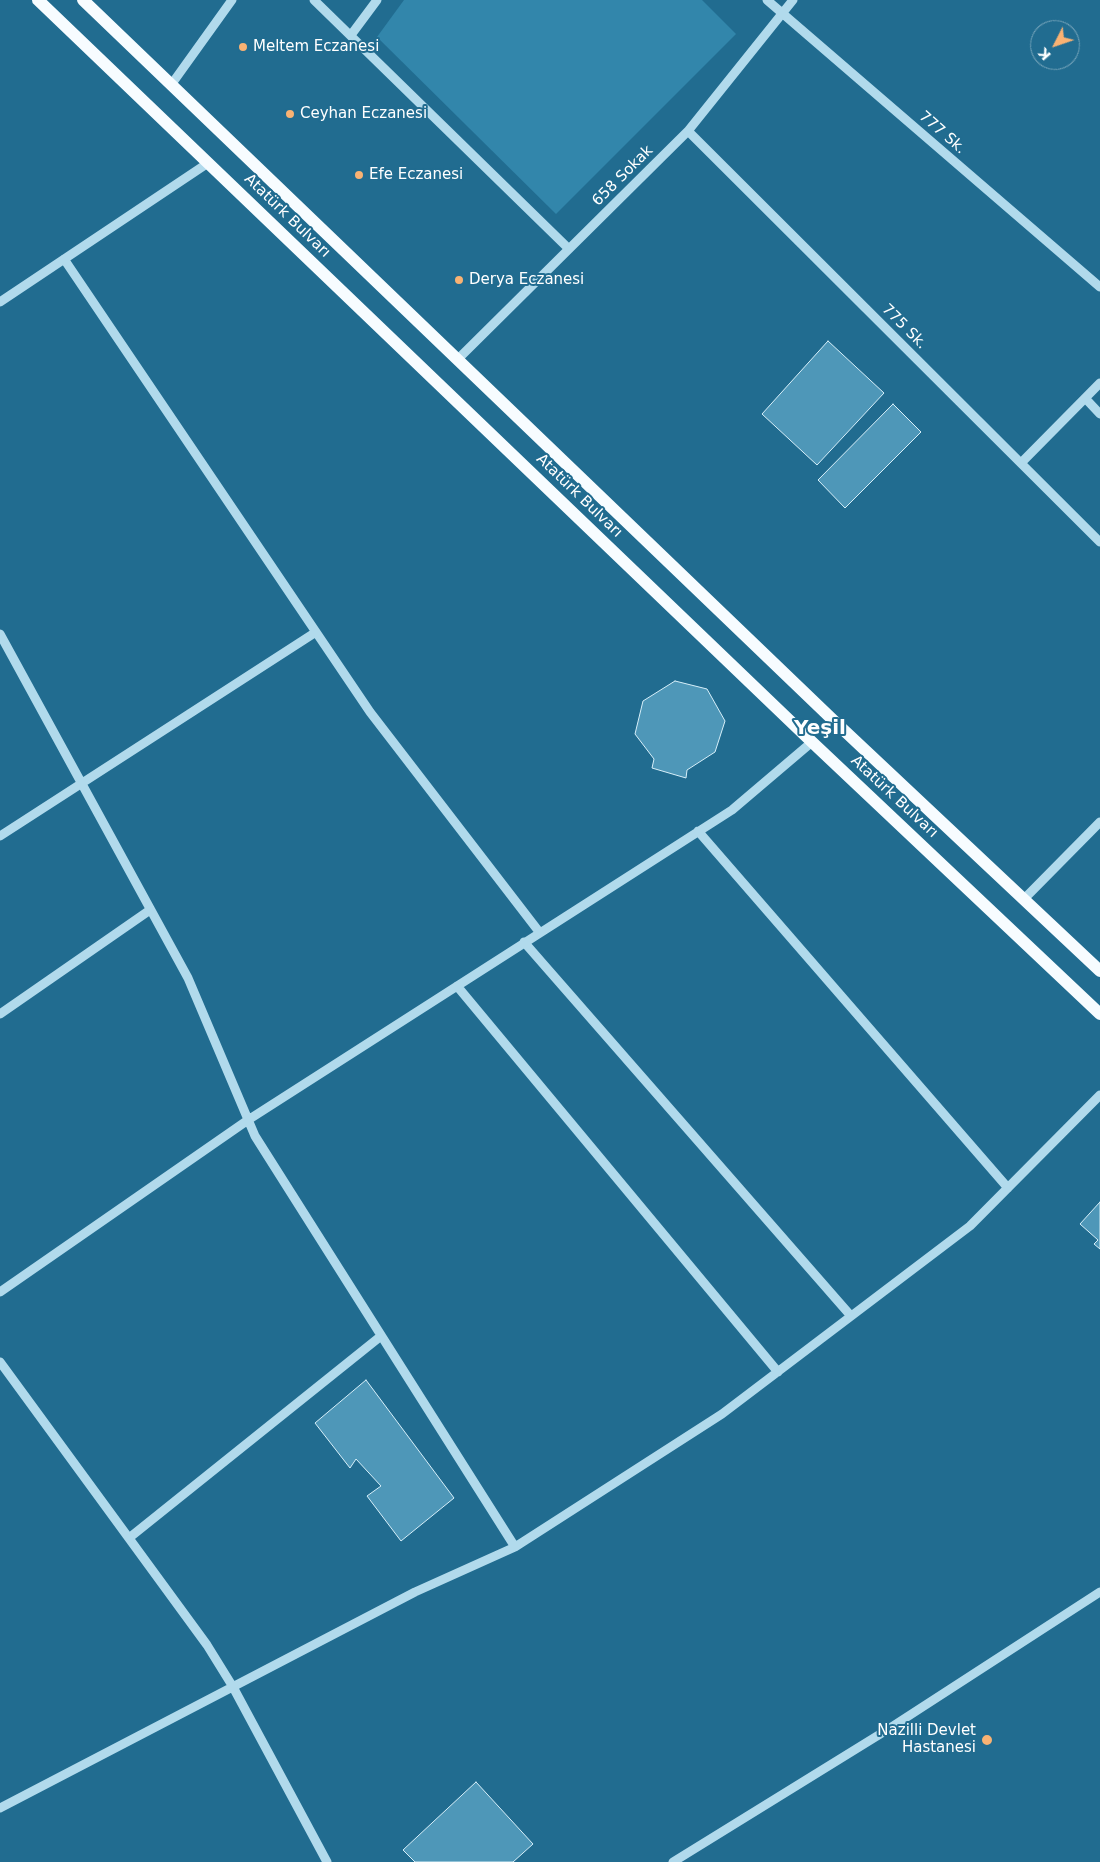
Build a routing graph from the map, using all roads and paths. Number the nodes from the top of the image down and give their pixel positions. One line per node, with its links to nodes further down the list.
1 (38, 0): 12 (main road, Atatürk Bulvarı)
2 (83, 0): 10 (main road, Atatürk Bulvarı)
3 (232, 0): 10 (street)
4 (314, 0): 9 (street)
5 (377, 0): 9 (street)
6 (767, 0): 8 (street, 777 Sk.)
7 (793, 0): 8 (street, 658 Sokak)
8 (783, 14): 11 (street, 658 Sokak); 15 (street, 777 Sk.)
9 (351, 35): 13 (street)
10 (171, 84): 17 (main road, Atatürk Bulvarı)
11 (688, 131): 13 (street, 658 Sokak); 21 (street, 775 Sk.)
12 (208, 163): 14 (street); 25 (main road, Atatürk Bulvarı)
13 (569, 249): 17 (street, 658 Sokak)
14 (64, 259): 16 (street); 23 (street)
15 (1100, 287)
16 (0, 302)
17 (458, 360): 30 (main road, Atatürk Bulvarı)
18 (1100, 383): 19 (street)
19 (1085, 398): 20 (street); 21 (street)
20 (1100, 414)
21 (1021, 463): 22 (street, 775 Sk.)
22 (1100, 542)
23 (316, 632): 26 (street); 32 (street)
24 (0, 634): 26 (street)
25 (812, 742): 28 (street); 37 (main road, Atatürk Bulvarı)
26 (82, 785): 29 (street); 31 (street)
27 (1100, 822): 30 (street)
28 (698, 831): 32 (street); 40 (street)
29 (0, 836)
30 (1024, 899): 34 (main road, Atatürk Bulvarı)
31 (150, 910): 36 (street); 39 (street)
32 (540, 933): 33 (street)
33 (524, 942): 35 (street); 42 (street)
34 (1100, 971)
35 (456, 986): 39 (street); 45 (street)
36 (0, 1014)
37 (1100, 1014)
38 (1100, 1095): 40 (street)
39 (248, 1120): 41 (street); 43 (street)
40 (1008, 1188): 42 (street)
41 (0, 1292)
42 (852, 1316): 45 (street)
43 (381, 1336): 46 (street); 47 (street)
44 (0, 1362): 46 (street)
45 (778, 1372): 47 (street)
46 (129, 1538): 49 (street)
47 (515, 1547): 49 (street)
48 (1100, 1592): 52 (street)
49 (233, 1687): 50 (street); 51 (street)
50 (0, 1808)
51 (327, 1862)
52 (674, 1862)

